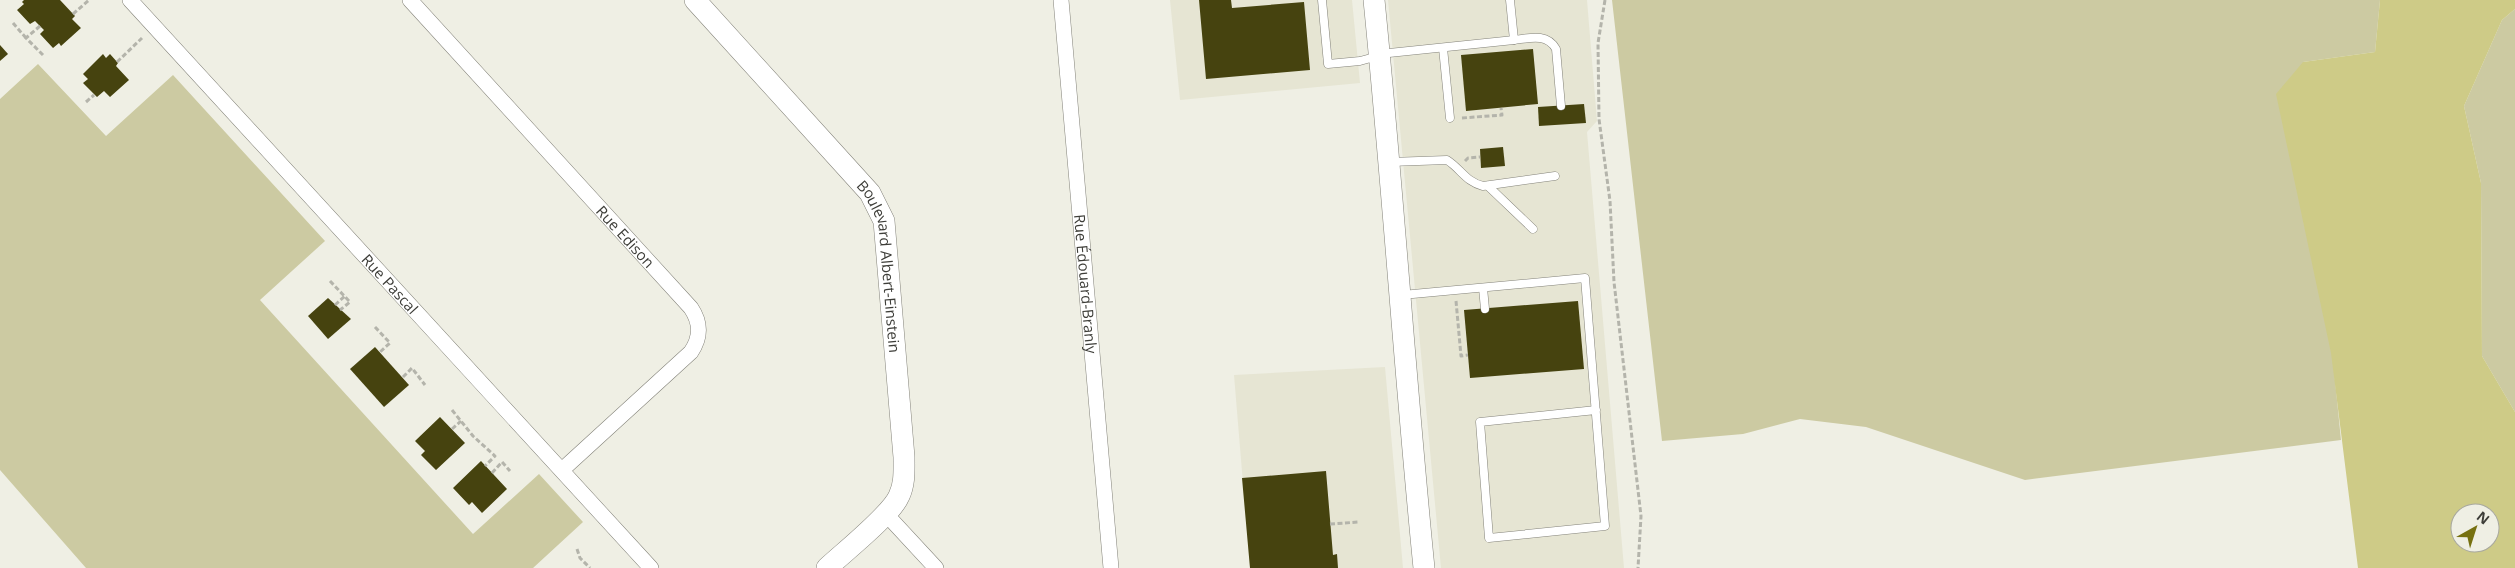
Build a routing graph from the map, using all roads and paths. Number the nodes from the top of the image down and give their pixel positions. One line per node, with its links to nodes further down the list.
1 (89, 0): 10 (path)
2 (130, 0): 48 (street, Rue Pascal)
3 (410, 0): 48 (street, Rue Edison)
4 (695, 0): 51 (street, Boulevard Albert-Einstein)
5 (1061, 0): 59 (street, Rue Édouard-Branly)
6 (1322, 0): 18 (lane)
7 (1374, 0): 18 (street)
8 (1510, 0): 15 (lane)
9 (1605, 0): 61 (path)
10 (74, 14)
11 (14, 23): 13 (path)
12 (40, 26): 13 (path)
13 (26, 38): 17 (path)
14 (142, 38): 19 (path)
15 (1514, 40): 16 (lane); 22 (lane)
16 (1443, 48): 18 (lane); 24 (lane)
17 (43, 55)
18 (1379, 56): 26 (street)
19 (116, 62)
20 (94, 94): 21 (path)
21 (86, 102)
22 (1561, 106)
23 (1501, 108): 25 (path)
24 (1450, 118)
25 (1462, 118)
26 (1390, 162): 28 (lane); 33 (street)
27 (1555, 176): 28 (lane)
28 (1488, 186): 29 (lane)
29 (1533, 229)
30 (330, 280): 32 (path)
31 (1483, 288): 33 (lane); 35 (lane); 44 (lane)
32 (345, 296): 34 (path); 36 (path)
33 (1400, 296): 60 (street)
34 (335, 305)
35 (1485, 309)
36 (340, 310)
37 (1458, 317): 40 (path)
38 (375, 327): 39 (path)
39 (380, 352)
40 (1468, 355)
41 (403, 378): 42 (path)
42 (425, 385)
43 (452, 410): 45 (path)
44 (1596, 410): 44 (lane)
45 (461, 421): 46 (path); 47 (path)
46 (452, 429)
47 (485, 466)
48 (562, 470): 56 (street, Rue Pascal)
49 (510, 471): 50 (path)
50 (492, 473)
51 (885, 513): 57 (street, Boulevard Albert-Einstein); 58 (street)
52 (1359, 522): 53 (path)
53 (1330, 524)
54 (577, 549): 55 (path)
55 (590, 568)
56 (651, 568)
57 (826, 568)
58 (936, 568)
59 (1111, 568)
60 (1424, 568)
61 (1638, 568)

